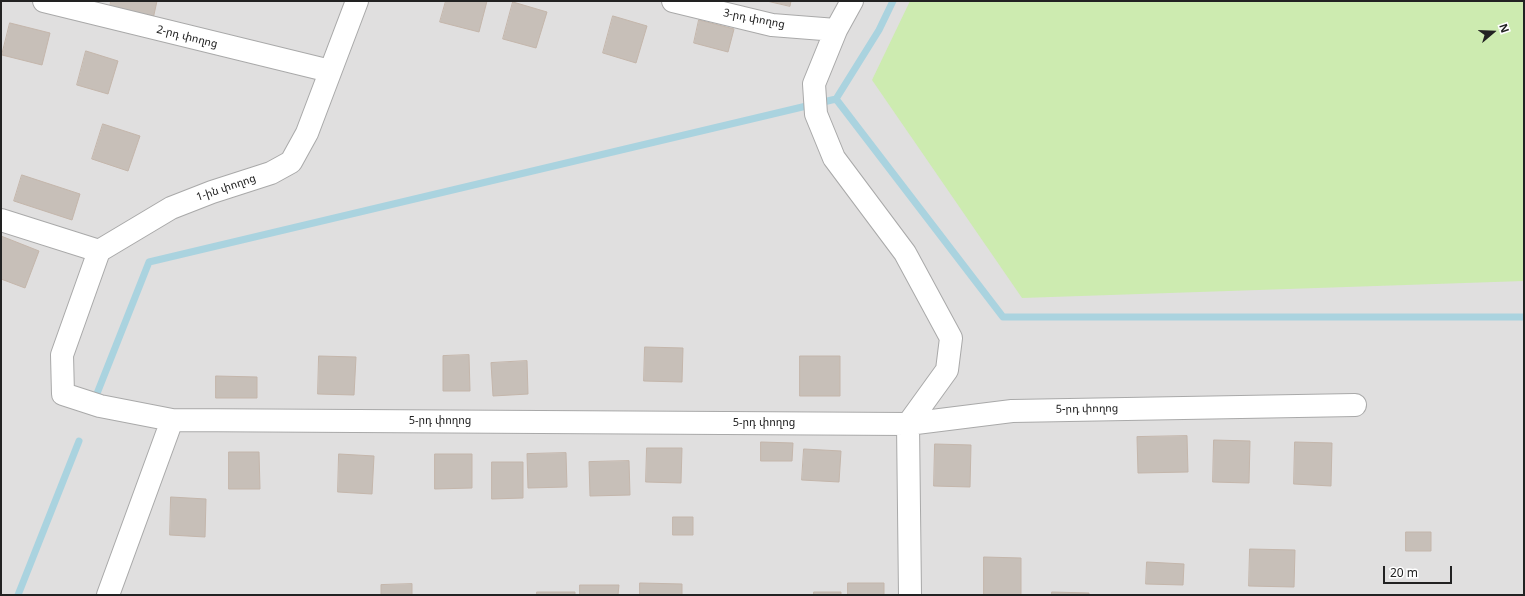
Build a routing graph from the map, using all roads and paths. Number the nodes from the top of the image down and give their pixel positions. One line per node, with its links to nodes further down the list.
1 (44, 1): 6 (street, 2-րդ փողոց)
2 (357, 1): 6 (street, 1-ին փողոց)
3 (673, 1): 5 (street, 3-րդ փողոց)
4 (852, 1): 5 (street)
5 (836, 30): 11 (street)
6 (330, 71): 8 (street, 1-ին փողոց)
7 (1, 220): 8 (street)
8 (99, 251): 10 (street, 5-րդ փողոց)
9 (1354, 405): 11 (street, 5-րդ փողոց)
10 (172, 420): 11 (street, 5-րդ փողոց); 12 (street)
11 (908, 424): 13 (street)
12 (108, 595)
13 (910, 595)

